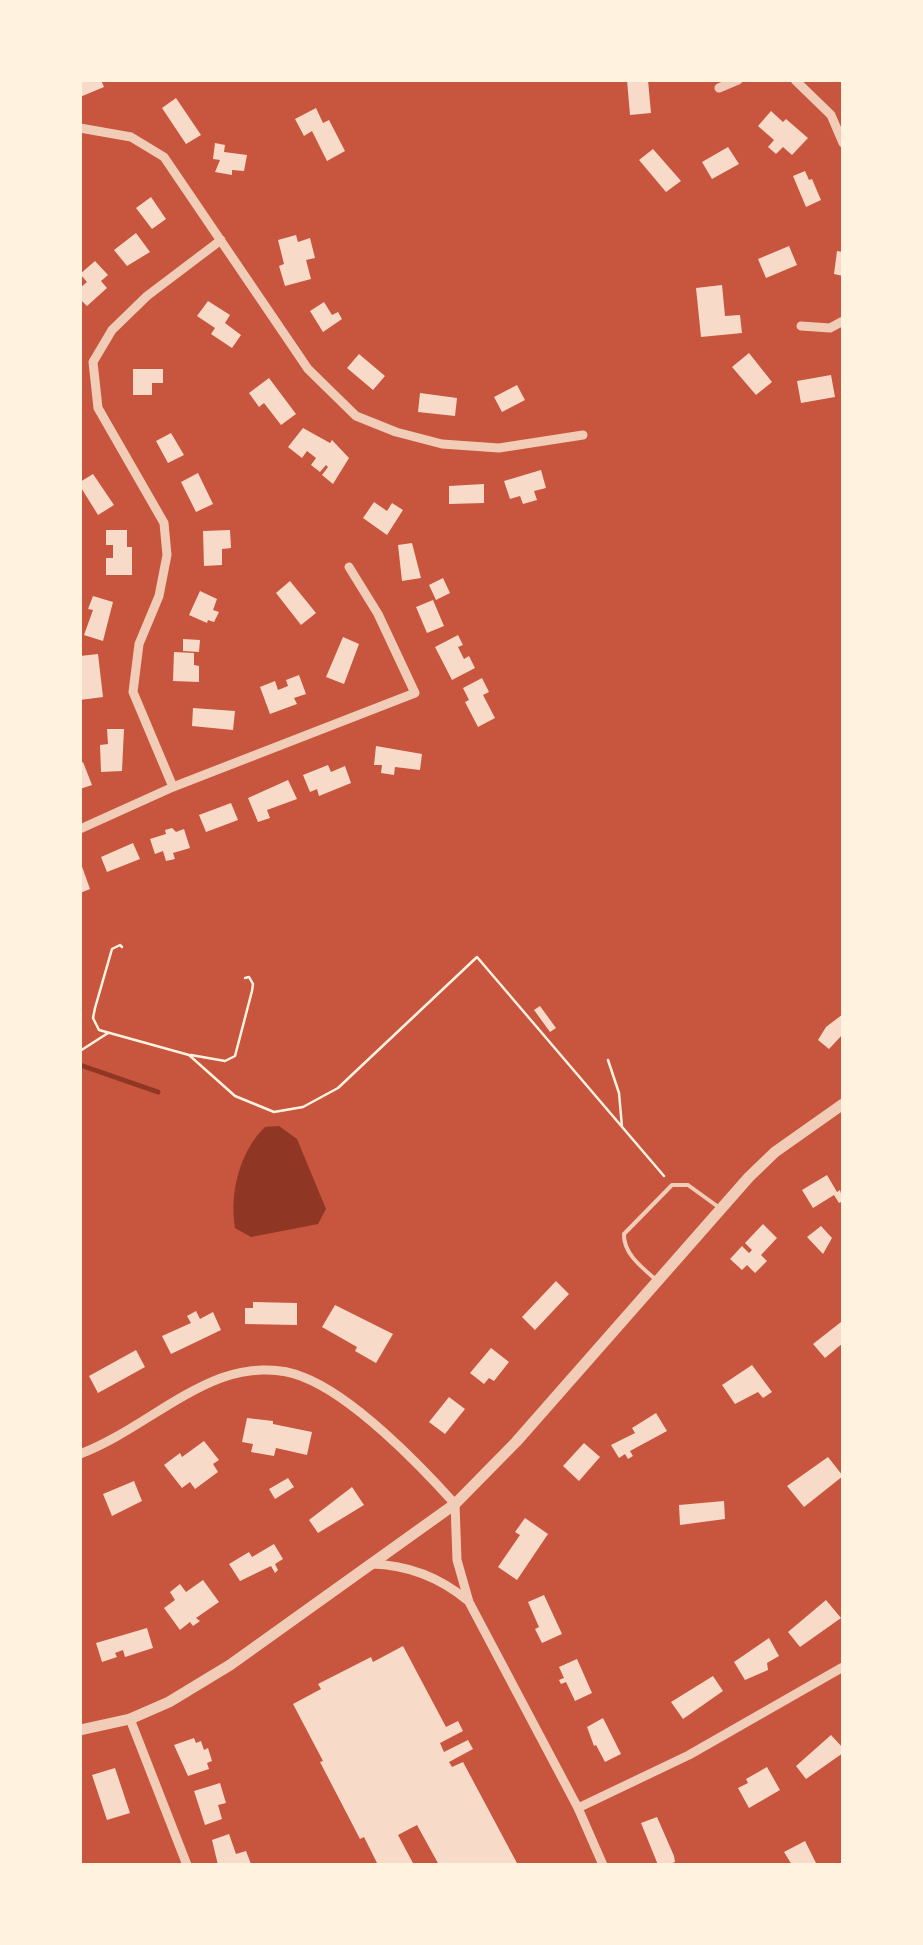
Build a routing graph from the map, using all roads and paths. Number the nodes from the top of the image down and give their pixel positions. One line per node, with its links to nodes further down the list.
1 (738, 80): 3 (street)
2 (795, 80): 5 (street)
3 (719, 88)
4 (80, 128): 6 (street)
5 (843, 143)
6 (222, 240): 9 (street); 11 (street)
7 (843, 322): 8 (street)
8 (801, 326)
9 (583, 435)
10 (349, 566): 11 (street)
11 (173, 787): 12 (street)
12 (80, 829)
13 (122, 947): 15 (path)
14 (245, 978): 17 (path)
15 (110, 1032): 16 (path); 17 (path)
16 (80, 1051)
17 (189, 1054): 20 (path)
18 (608, 1060): 20 (path)
19 (843, 1104): 22 (street)
20 (622, 1128): 21 (path)
21 (672, 1185): 22 (lane); 23 (lane)
22 (720, 1208): 23 (street)
23 (657, 1280): 25 (street)
24 (80, 1454): 25 (street)
25 (455, 1504): 26 (street); 27 (street)
26 (372, 1564): 27 (street); 29 (street)
27 (469, 1602): 31 (street)
28 (843, 1666): 31 (street)
29 (130, 1719): 30 (street); 32 (street)
30 (80, 1730)
31 (578, 1808): 33 (street)
32 (187, 1865)
33 (603, 1865)

